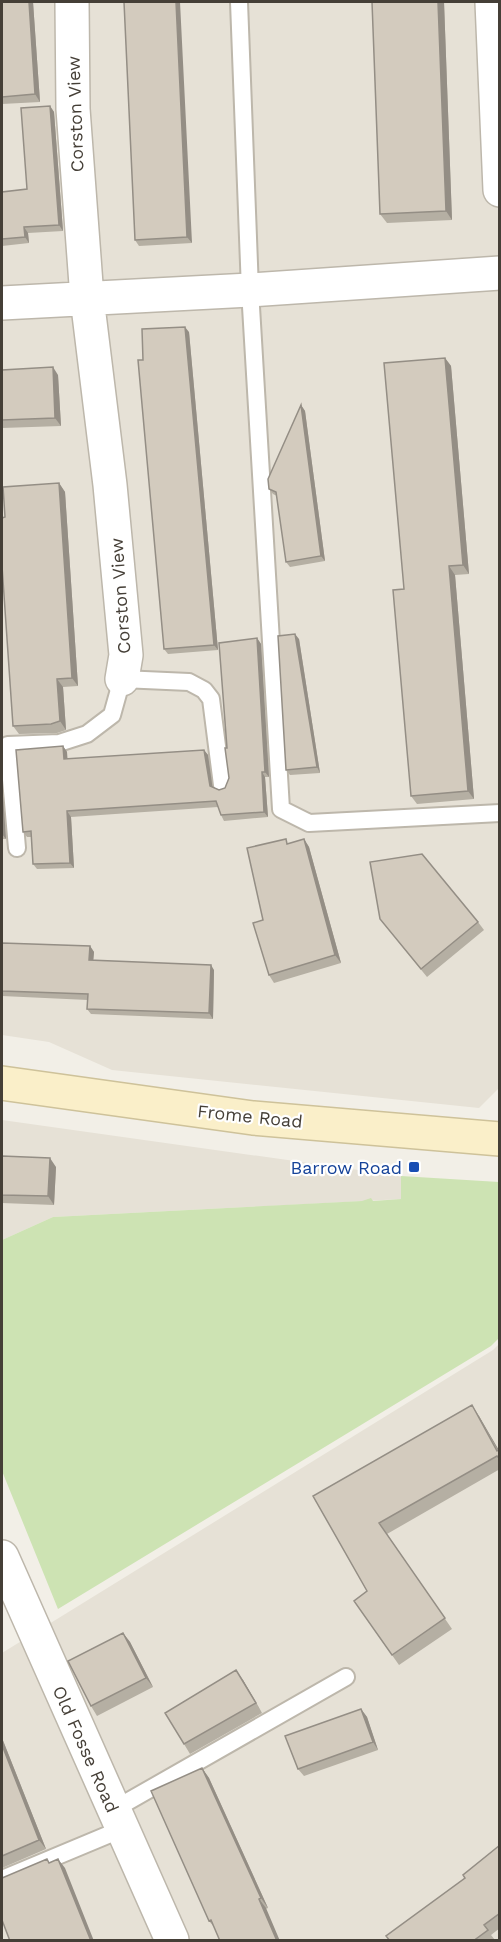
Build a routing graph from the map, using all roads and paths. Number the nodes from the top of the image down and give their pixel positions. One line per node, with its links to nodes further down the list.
1 (72, 2): 7 (street, Corston View)
2 (239, 2): 6 (lane)
3 (492, 2): 4 (street)
4 (500, 190)
5 (500, 273): 6 (street)
6 (250, 290): 7 (street); 11 (lane)
7 (87, 298): 8 (street); 9 (street, Corston View)
8 (2, 303)
9 (122, 679): 10 (lane); 12 (lane, Corston View)
10 (222, 785)
11 (500, 813)
12 (17, 848)
13 (2, 1083): 14 (street, Frome Road)
14 (500, 1139)
15 (2, 1557): 17 (street, Old Fosse Road)
16 (346, 1677): 17 (lane)
17 (118, 1820): 18 (lane); 19 (street, Old Fosse Road)
18 (2, 1879)
19 (172, 1941)

